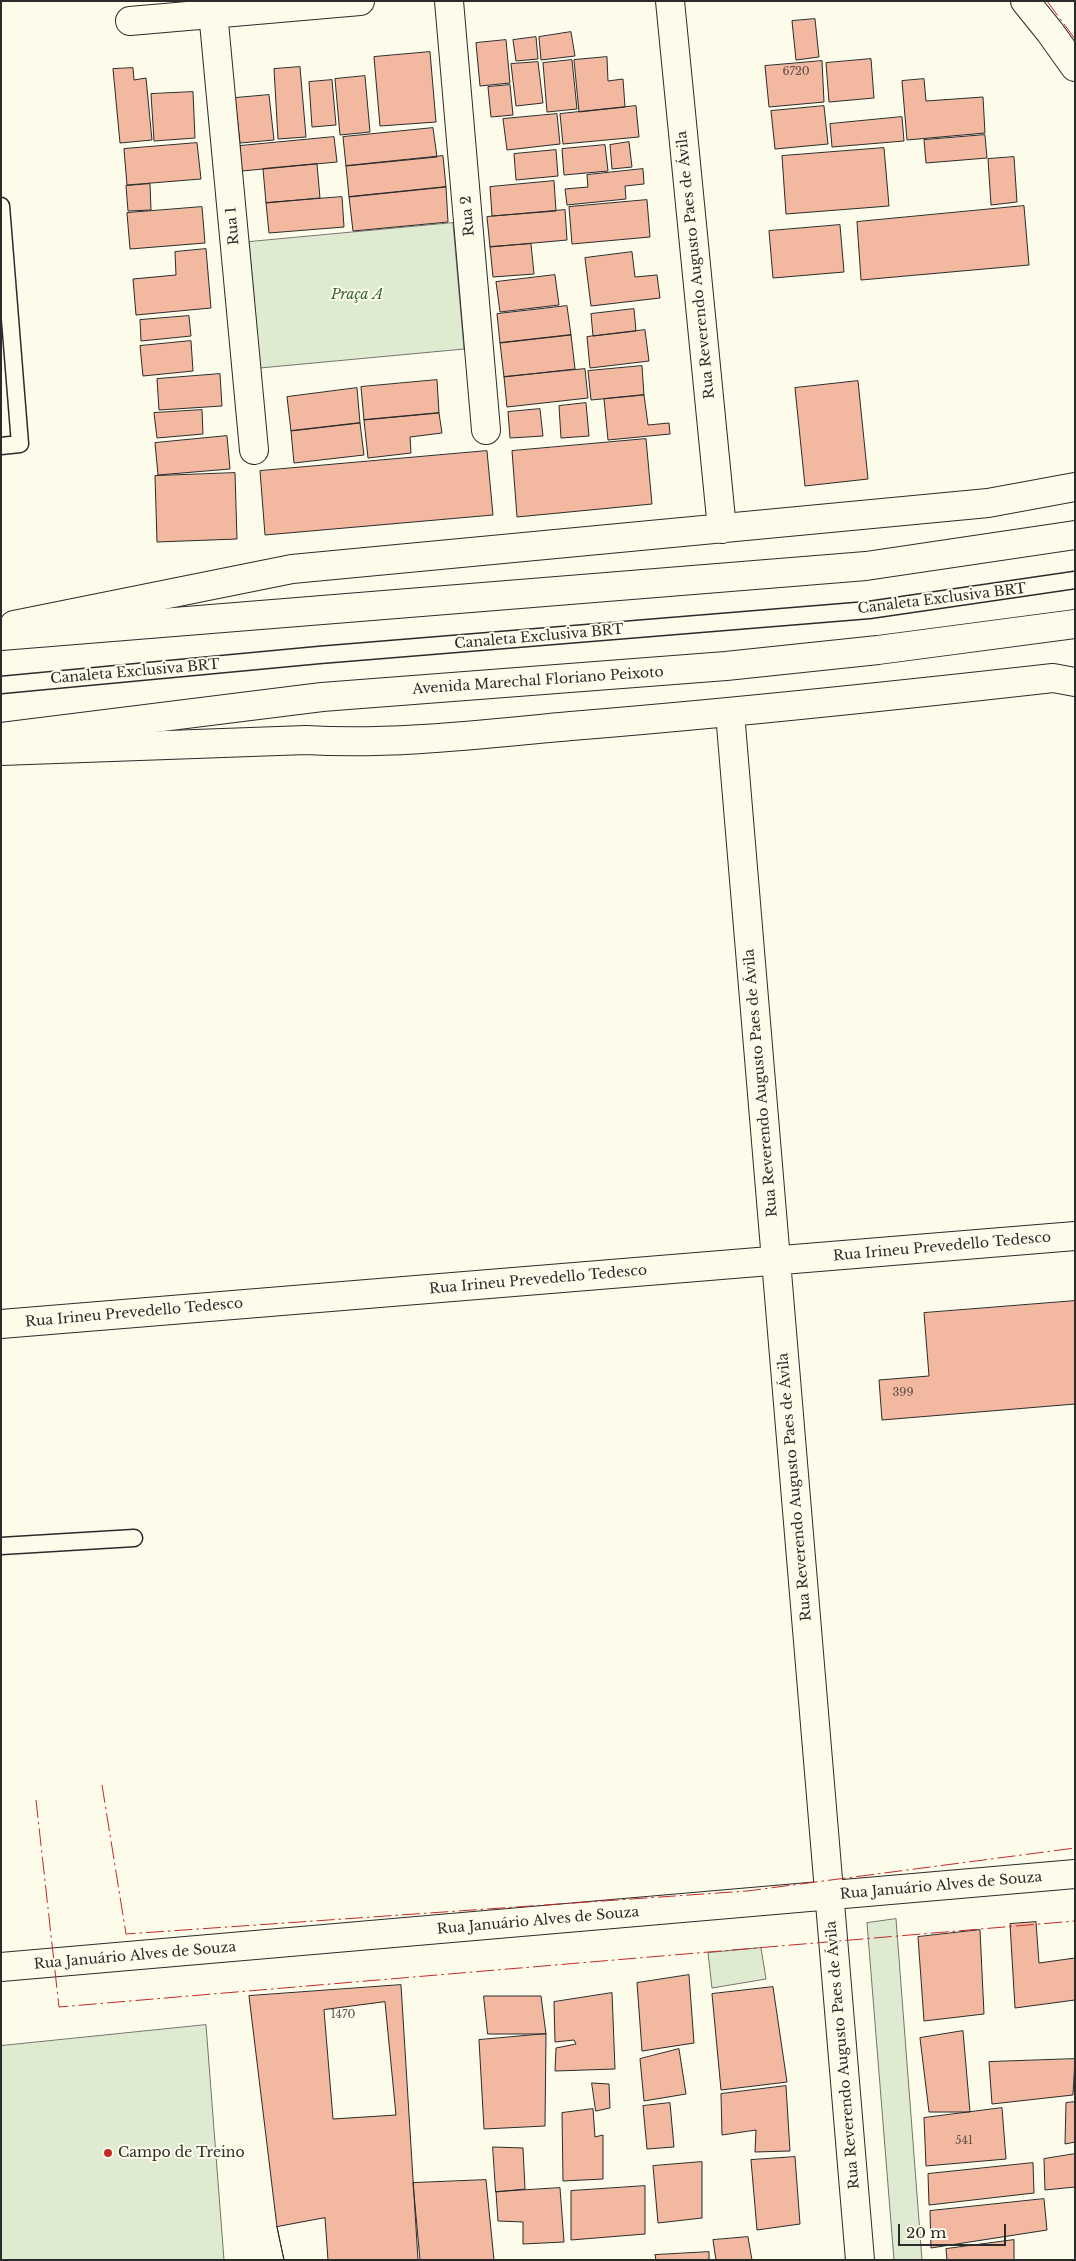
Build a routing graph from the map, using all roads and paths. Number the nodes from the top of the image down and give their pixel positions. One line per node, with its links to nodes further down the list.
1 (360, 1): 5 (street)
2 (449, 1): 9 (street, Rua 2)
3 (670, 1): 13 (street, Rua Reverendo Augusto Paes de Ávila)
4 (1025, 1): 7 (street)
5 (213, 8): 6 (street); 11 (street, Rua 1)
6 (130, 21)
7 (1075, 67)
8 (1, 206): 10 (lane)
9 (486, 430)
10 (1, 446)
11 (254, 450)
12 (1075, 487): 13 (street)
13 (722, 529): 17 (street)
14 (1075, 535): 18 (street)
15 (1075, 580): 20 (lane, Canaleta Exclusiva BRT)
16 (1075, 624): 22 (street, Avenida Marechal Floriano Peixoto)
17 (1, 628)
18 (1, 636)
19 (1075, 682): 21 (street)
20 (1, 685)
21 (730, 713): 23 (street); 25 (street, Rua Reverendo Augusto Paes de Ávila)
22 (1, 737)
23 (1, 751)
24 (1075, 1236): 25 (street, Rua Irineu Prevedello Tedesco)
25 (776, 1260): 26 (street, Rua Irineu Prevedello Tedesco); 30 (street, Rua Reverendo Augusto Paes de Ávila)
26 (1, 1324)
27 (134, 1538): 28 (lane)
28 (1, 1546)
29 (1075, 1874): 30 (street, Rua Januário Alves de Souza)
30 (829, 1896): 31 (street, Rua Januário Alves de Souza); 32 (street, Rua Reverendo Augusto Paes de Ávila)
31 (1, 1967)
32 (860, 2260)

